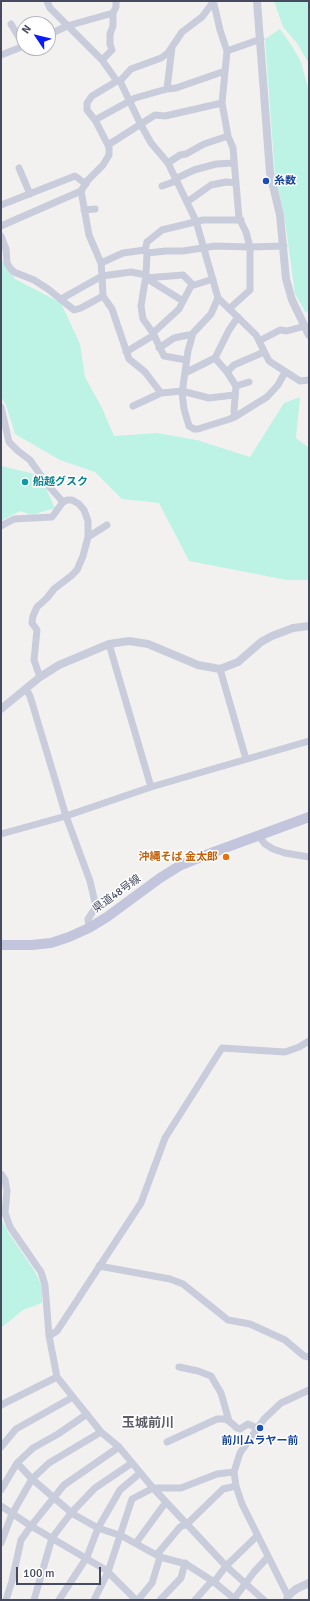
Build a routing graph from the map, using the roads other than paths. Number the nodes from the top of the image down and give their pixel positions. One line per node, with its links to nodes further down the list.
1 (47, 1): 7 (street)
2 (116, 1): 5 (street)
3 (257, 1): 10 (street)
4 (214, 2): 11 (street); 13 (street)
5 (113, 13): 7 (street); 15 (street)
6 (11, 24): 9 (street)
7 (67, 26): 8 (street); 15 (street)
8 (56, 31)
9 (16, 32)
10 (261, 39): 13 (street); 42 (street)
11 (172, 47): 17 (street); 18 (street)
12 (16, 49): 14 (street)
13 (227, 50): 16 (street)
14 (1, 55)
15 (102, 60): 17 (street)
16 (225, 71): 18 (street); 20 (street)
17 (118, 81): 19 (street); 21 (street)
18 (167, 89): 19 (street)
19 (130, 101): 21 (street); 22 (street)
20 (222, 103): 22 (street); 23 (street)
21 (95, 120): 24 (street)
22 (140, 123): 24 (street); 25 (street)
23 (228, 136): 25 (street); 26 (street)
24 (108, 145): 30 (street)
25 (168, 163): 28 (street)
26 (234, 163): 28 (street); 29 (street)
27 (19, 168): 33 (street)
28 (176, 180): 31 (street); 34 (street)
29 (236, 183): 34 (street); 38 (street)
30 (86, 184): 32 (street); 33 (street)
31 (162, 186)
32 (81, 191): 37 (street); 40 (street)
33 (30, 194): 35 (street)
34 (187, 202): 39 (street)
35 (1, 205)
36 (95, 209): 37 (street)
37 (84, 210): 46 (street)
38 (241, 220): 39 (street); 43 (street)
39 (196, 221): 44 (street); 45 (street)
40 (1, 226)
41 (1, 236): 53 (street)
42 (284, 246): 43 (street); 57 (street)
43 (250, 247): 44 (street); 55 (street)
44 (205, 248): 45 (street); 49 (street)
45 (146, 252): 46 (street); 48 (street)
46 (101, 263): 47 (street)
47 (102, 276): 48 (street); 51 (street); 53 (street)
48 (146, 277): 50 (street); 54 (street); 58 (street)
49 (213, 279): 50 (street); 52 (street)
50 (193, 285): 54 (street)
51 (103, 296): 53 (street); 63 (street)
52 (218, 298): 55 (street); 60 (street)
53 (61, 299)
54 (183, 301): 58 (street)
55 (229, 308): 56 (street)
56 (238, 318): 61 (street); 65 (street)
57 (305, 326): 59 (street); 61 (street)
58 (153, 334): 62 (street); 63 (street)
59 (309, 335)
60 (192, 336): 62 (street); 66 (street)
61 (259, 341): 64 (street)
62 (159, 348): 66 (street)
63 (126, 352): 74 (street)
64 (264, 352): 67 (street); 68 (street)
65 (215, 358): 67 (street); 69 (street)
66 (186, 360): 69 (street)
67 (227, 372): 72 (street)
68 (285, 372): 70 (street); 78 (street)
69 (185, 373): 73 (street)
70 (309, 380)
71 (250, 382): 72 (street)
72 (236, 386): 75 (street)
73 (182, 391): 74 (street); 75 (street); 78 (street)
74 (162, 393): 76 (street)
75 (234, 396): 78 (street)
76 (133, 406)
77 (1, 407): 79 (street)
78 (235, 417)
79 (63, 502): 81 (street); 82 (street)
80 (107, 525): 82 (street)
81 (1, 526)
82 (88, 537): 86 (street)
83 (309, 626): 85 (street)
84 (109, 644): 85 (street); 86 (street); 91 (street)
85 (220, 669): 90 (street)
86 (40, 678): 87 (street)
87 (26, 689): 88 (street); 92 (street)
88 (1, 708)
89 (309, 742): 90 (street)
90 (246, 760): 91 (street)
91 (151, 787): 92 (street)
92 (66, 816): 94 (street); 97 (street)
93 (309, 817): 95 (main road, 県道48号線)
94 (1, 834)
95 (258, 836): 96 (street); 97 (main road, 県道48号線)
96 (309, 857)
97 (89, 928): 98 (main road, 県道48号線)
98 (1, 945)
99 (309, 1041): 101 (street)
100 (1, 1174): 102 (street)
101 (99, 1266): 102 (street); 103 (street)
102 (49, 1336): 105 (street)
103 (309, 1358)
104 (179, 1367): 110 (street)
105 (57, 1377): 107 (street); 108 (street)
106 (309, 1390): 111 (street)
107 (73, 1397): 109 (street); 114 (street)
108 (1, 1405)
109 (87, 1414): 112 (street); 116 (street)
110 (229, 1421): 111 (street); 113 (street)
111 (257, 1428): 118 (street)
112 (101, 1432): 115 (street); 120 (street)
113 (167, 1442)
114 (1, 1447)
115 (119, 1447): 117 (street); 124 (street)
116 (16, 1463): 120 (street); 123 (street)
117 (132, 1463): 119 (street); 127 (street)
118 (234, 1472): 121 (street); 122 (street)
119 (140, 1473): 122 (street); 131 (street)
120 (32, 1479): 124 (street); 128 (street)
121 (236, 1486): 129 (street); 133 (street)
122 (153, 1488): 125 (street); 132 (street)
123 (1, 1490)
124 (54, 1498): 127 (street); 130 (street)
125 (166, 1502): 129 (street); 136 (street)
126 (1, 1506): 128 (street)
127 (71, 1512): 131 (street); 134 (street)
128 (12, 1514): 130 (street); 135 (street)
129 (186, 1524): 138 (street); 141 (street)
130 (31, 1526): 134 (street); 148 (street)
131 (98, 1528): 132 (street); 137 (street)
132 (120, 1535): 136 (street); 142 (street)
133 (257, 1536): 139 (street); 141 (street)
134 (52, 1538): 137 (street); 149 (street)
135 (1, 1543)
136 (136, 1543): 138 (street)
137 (87, 1557): 142 (street); 150 (street)
138 (160, 1557): 140 (street); 152 (street)
139 (268, 1557): 144 (street); 146 (street)
140 (184, 1563): 143 (street); 153 (street)
141 (226, 1566): 143 (street); 144 (street)
142 (108, 1572): 151 (street); 152 (street)
143 (214, 1582): 147 (street); 154 (street)
144 (245, 1582): 147 (street); 155 (street)
145 (309, 1583): 146 (street)
146 (287, 1598)
147 (235, 1599)
148 (6, 1600)
149 (34, 1600)
150 (59, 1600)
151 (94, 1600)
152 (137, 1600)
153 (160, 1600)
154 (195, 1600)
155 (264, 1600)

